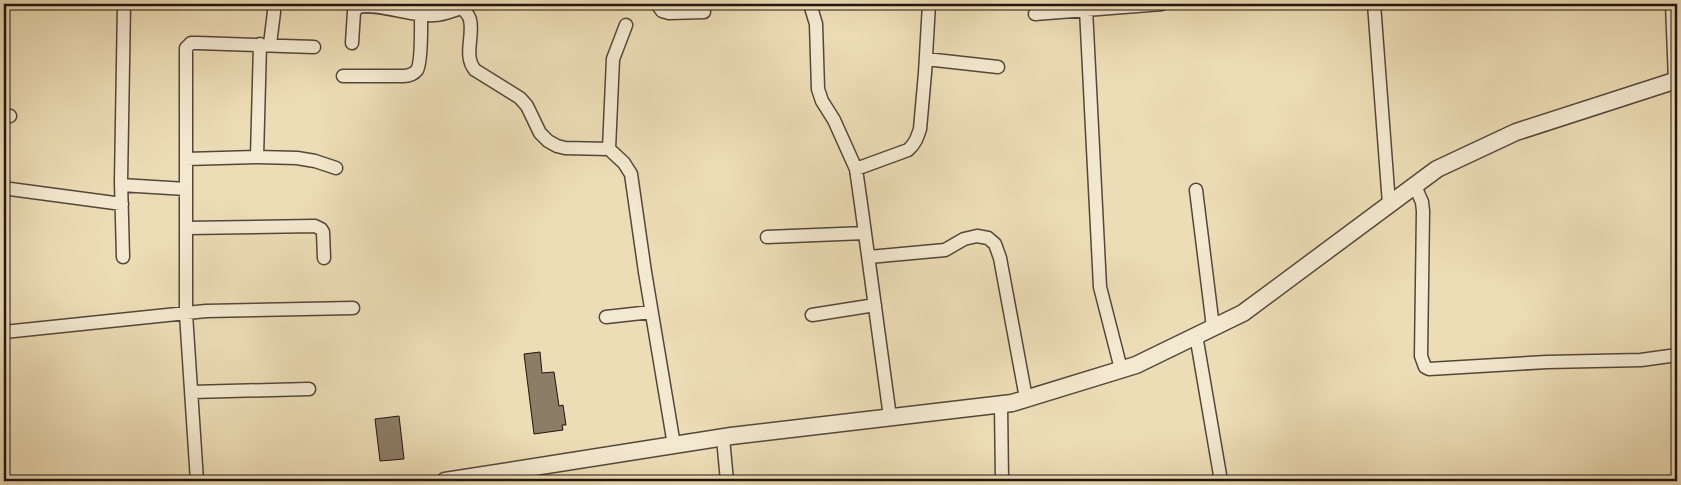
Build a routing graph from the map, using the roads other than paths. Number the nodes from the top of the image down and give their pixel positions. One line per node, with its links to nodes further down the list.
1 (124, 4): 28 (street)
2 (274, 4): 17 (street)
3 (658, 4): 12 (street)
4 (810, 4): 27 (street)
5 (929, 4): 19 (street)
6 (1162, 4): 10 (street)
7 (1374, 4): 34 (street)
8 (1672, 4): 22 (street)
9 (460, 6): 13 (street); 23 (street)
10 (1106, 6): 11 (street)
11 (1086, 9): 14 (street); 51 (street)
12 (704, 12)
13 (421, 14): 16 (street); 21 (street)
14 (1034, 14)
15 (626, 25): 23 (street)
16 (352, 43)
17 (265, 44): 18 (street); 24 (street); 25 (street)
18 (314, 47)
19 (926, 59): 20 (street); 27 (street)
20 (998, 67)
21 (343, 76)
22 (1676, 81): 29 (street)
23 (609, 149): 43 (street)
24 (256, 157): 25 (street); 26 (street)
25 (186, 159): 31 (street)
26 (336, 168)
27 (856, 169): 36 (street)
28 (121, 185): 31 (street); 33 (street)
29 (1415, 186): 34 (street); 50 (street)
30 (10, 189): 33 (street)
31 (186, 189): 35 (street)
32 (1196, 190): 47 (street)
33 (122, 204): 38 (street)
34 (1389, 204): 47 (street)
35 (186, 228): 40 (street); 44 (street)
36 (865, 234): 37 (street); 39 (street)
37 (767, 237)
38 (123, 257)
39 (869, 257): 41 (street); 54 (street)
40 (324, 258)
41 (875, 305): 45 (street); 56 (street)
42 (353, 308): 44 (street)
43 (652, 312): 46 (street); 58 (street)
44 (186, 314): 48 (street); 53 (street)
45 (812, 315)
46 (606, 317)
47 (1213, 327): 49 (street)
48 (4, 332)
49 (1196, 335): 51 (street); 63 (street)
50 (1677, 355)
51 (1121, 369): 54 (street)
52 (309, 389): 53 (street)
53 (191, 392): 59 (street)
54 (1026, 398): 55 (street)
55 (1001, 404): 56 (street); 62 (street)
56 (890, 417): 57 (street)
57 (723, 438): 58 (street); 61 (street)
58 (674, 445): 60 (street)
59 (197, 481)
60 (445, 481)
61 (727, 481)
62 (1002, 481)
63 (1221, 481)

